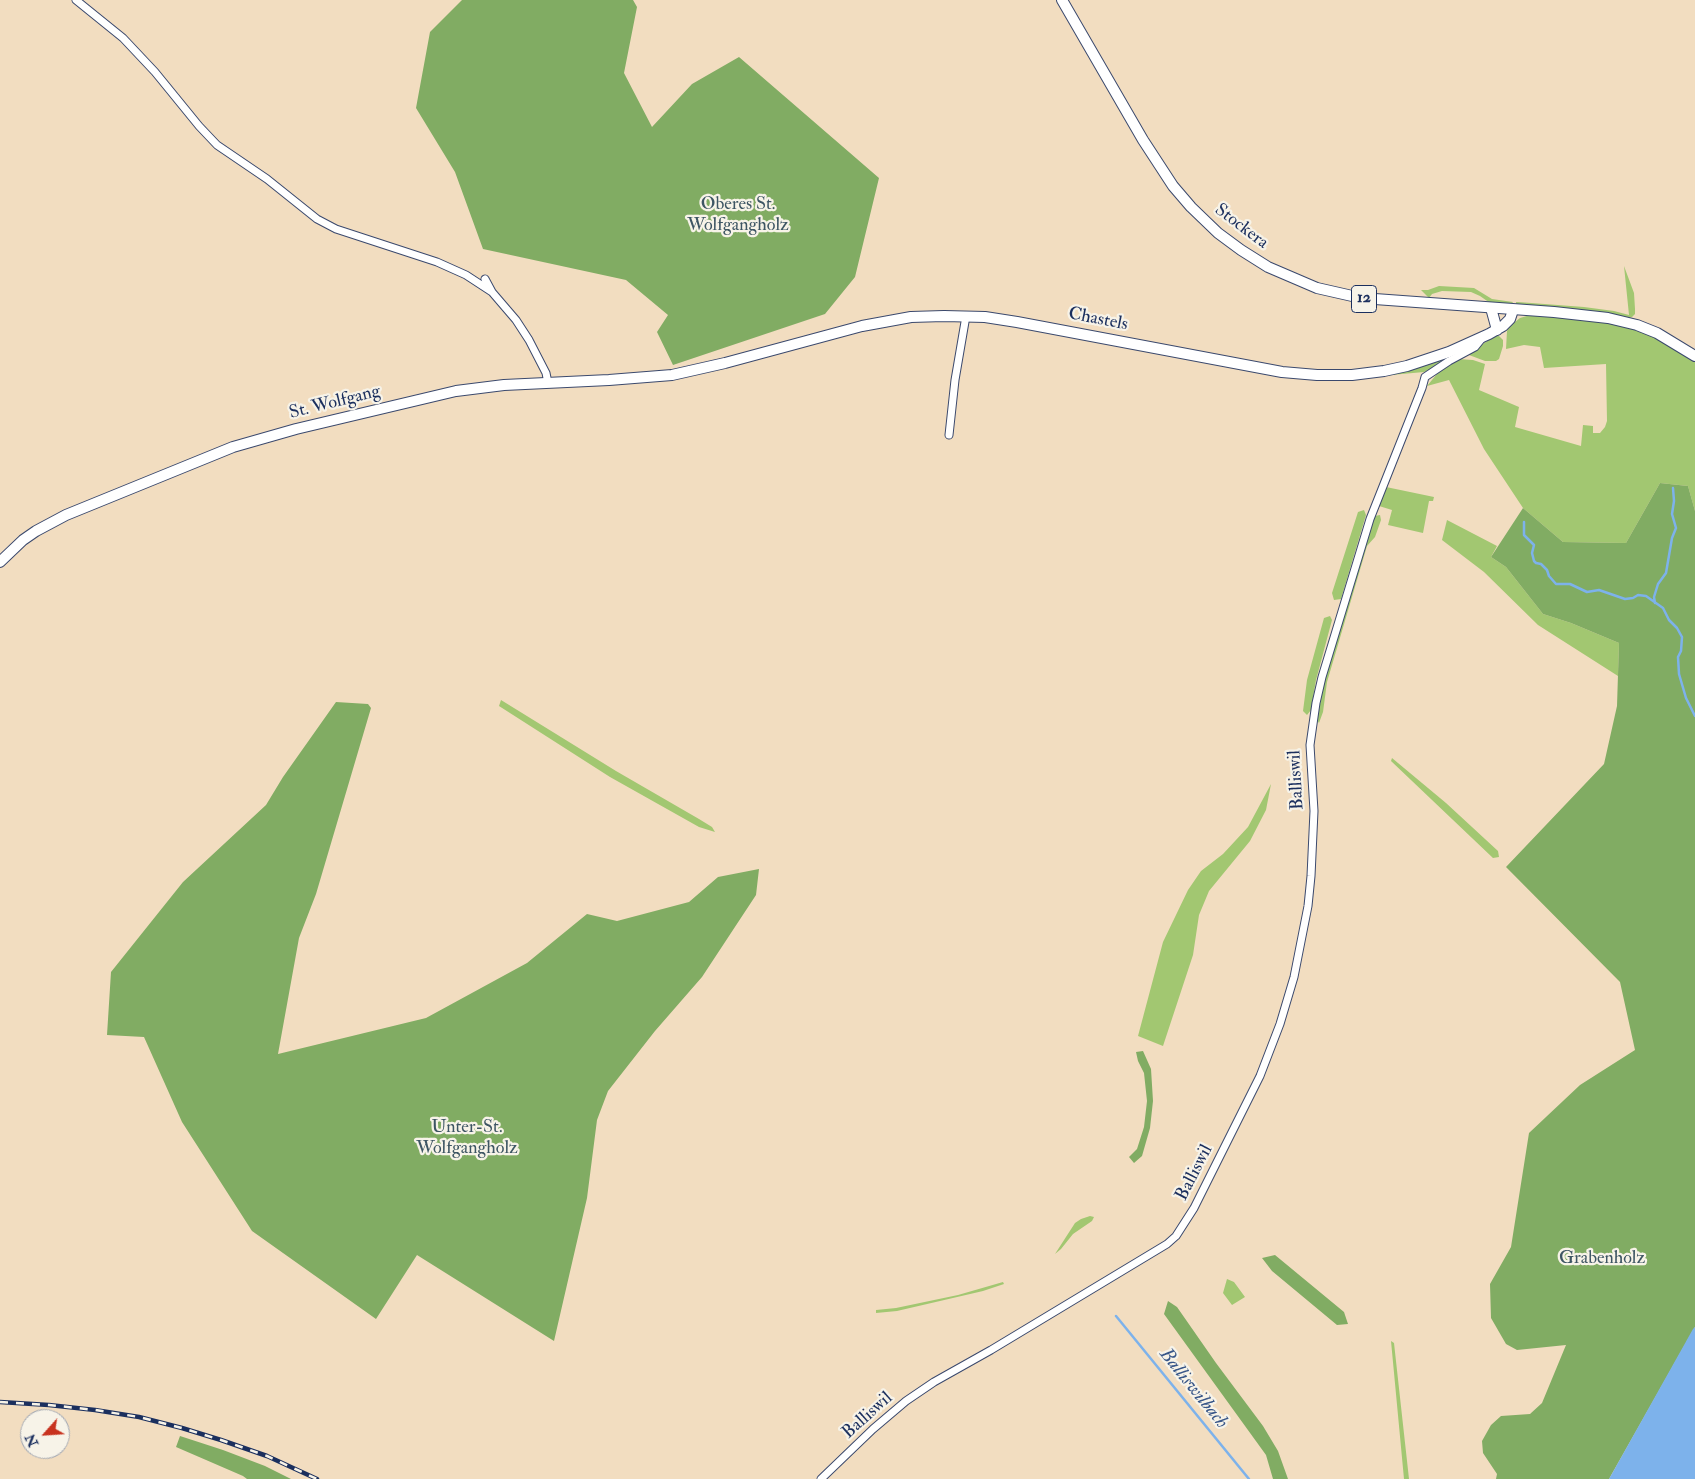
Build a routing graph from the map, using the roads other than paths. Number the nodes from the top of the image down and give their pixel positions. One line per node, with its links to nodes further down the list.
1 (76, 0): 4 (street)
2 (1062, 0): 5 (main road, Stockera / 12)
3 (485, 279): 4 (street)
4 (492, 292): 12 (street)
5 (1492, 308): 6 (main road, Stockera / 12); 8 (main road)
6 (1513, 310): 8 (main road, Chastels); 10 (main road, 12)
7 (966, 316): 9 (main road, Chastels); 11 (main road, Chastels); 13 (street)
8 (1497, 330): 9 (main road, Chastels)
9 (1483, 337): 15 (street, Chastels)
10 (1694, 354)
11 (705, 368): 12 (main road, St. Wolfgang)
12 (548, 383): 14 (main road, St. Wolfgang)
13 (949, 435)
14 (0, 562)
15 (1316, 702): 16 (street, Balliswil)
16 (821, 1479)

